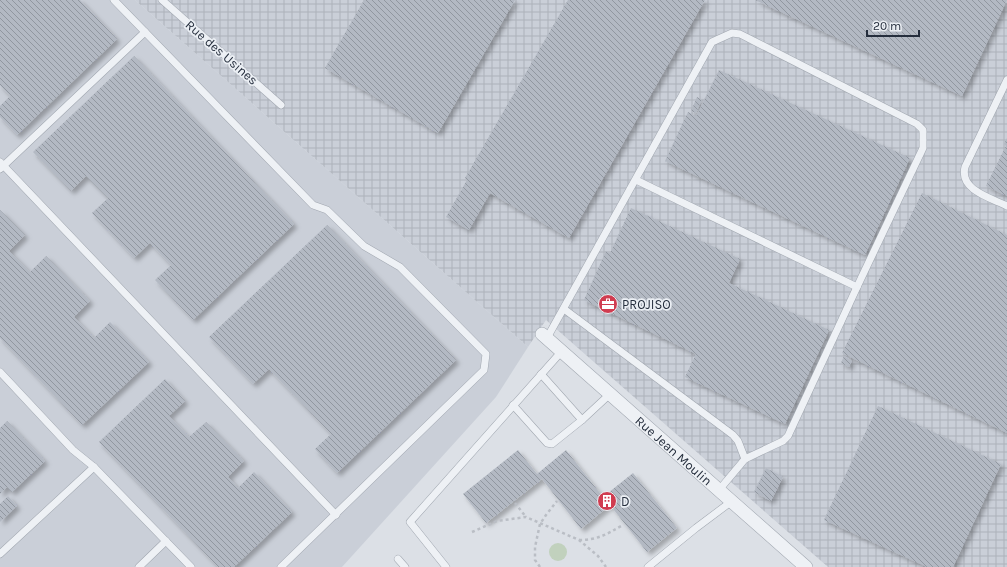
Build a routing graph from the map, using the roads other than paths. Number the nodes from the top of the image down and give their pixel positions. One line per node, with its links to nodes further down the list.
1 (114, 0): 3 (lane)
2 (162, 0): 5 (lane, Rue des Usines)
3 (145, 32): 6 (lane); 22 (lane)
4 (1007, 80): 8 (lane)
5 (281, 105)
6 (1, 166): 22 (lane)
7 (636, 180): 9 (lane); 9 (lane); 10 (lane)
8 (1007, 206)
9 (857, 287): 18 (lane)
10 (564, 310): 11 (lane); 18 (lane)
11 (544, 336): 12 (street, Rue Jean Moulin)
12 (562, 351): 14 (lane); 15 (street, Rue Jean Moulin)
13 (0, 372): 19 (lane)
14 (541, 374): 16 (lane); 17 (lane)
15 (610, 394): 17 (lane); 20 (street, Rue Jean Moulin)
16 (513, 405): 17 (lane); 30 (lane)
17 (582, 420)
18 (745, 459): 20 (lane)
19 (94, 467): 23 (lane); 24 (lane)
20 (719, 490): 21 (street, Rue Jean Moulin)
21 (732, 501): 31 (lane); 32 (street, Rue Jean Moulin)
22 (336, 515): 28 (lane)
23 (166, 542): 26 (lane); 27 (lane)
24 (0, 554)
25 (398, 559): 29 (lane)
26 (139, 567)
27 (191, 567)
28 (281, 567)
29 (405, 567)
30 (446, 567)
31 (648, 567)
32 (806, 567)

